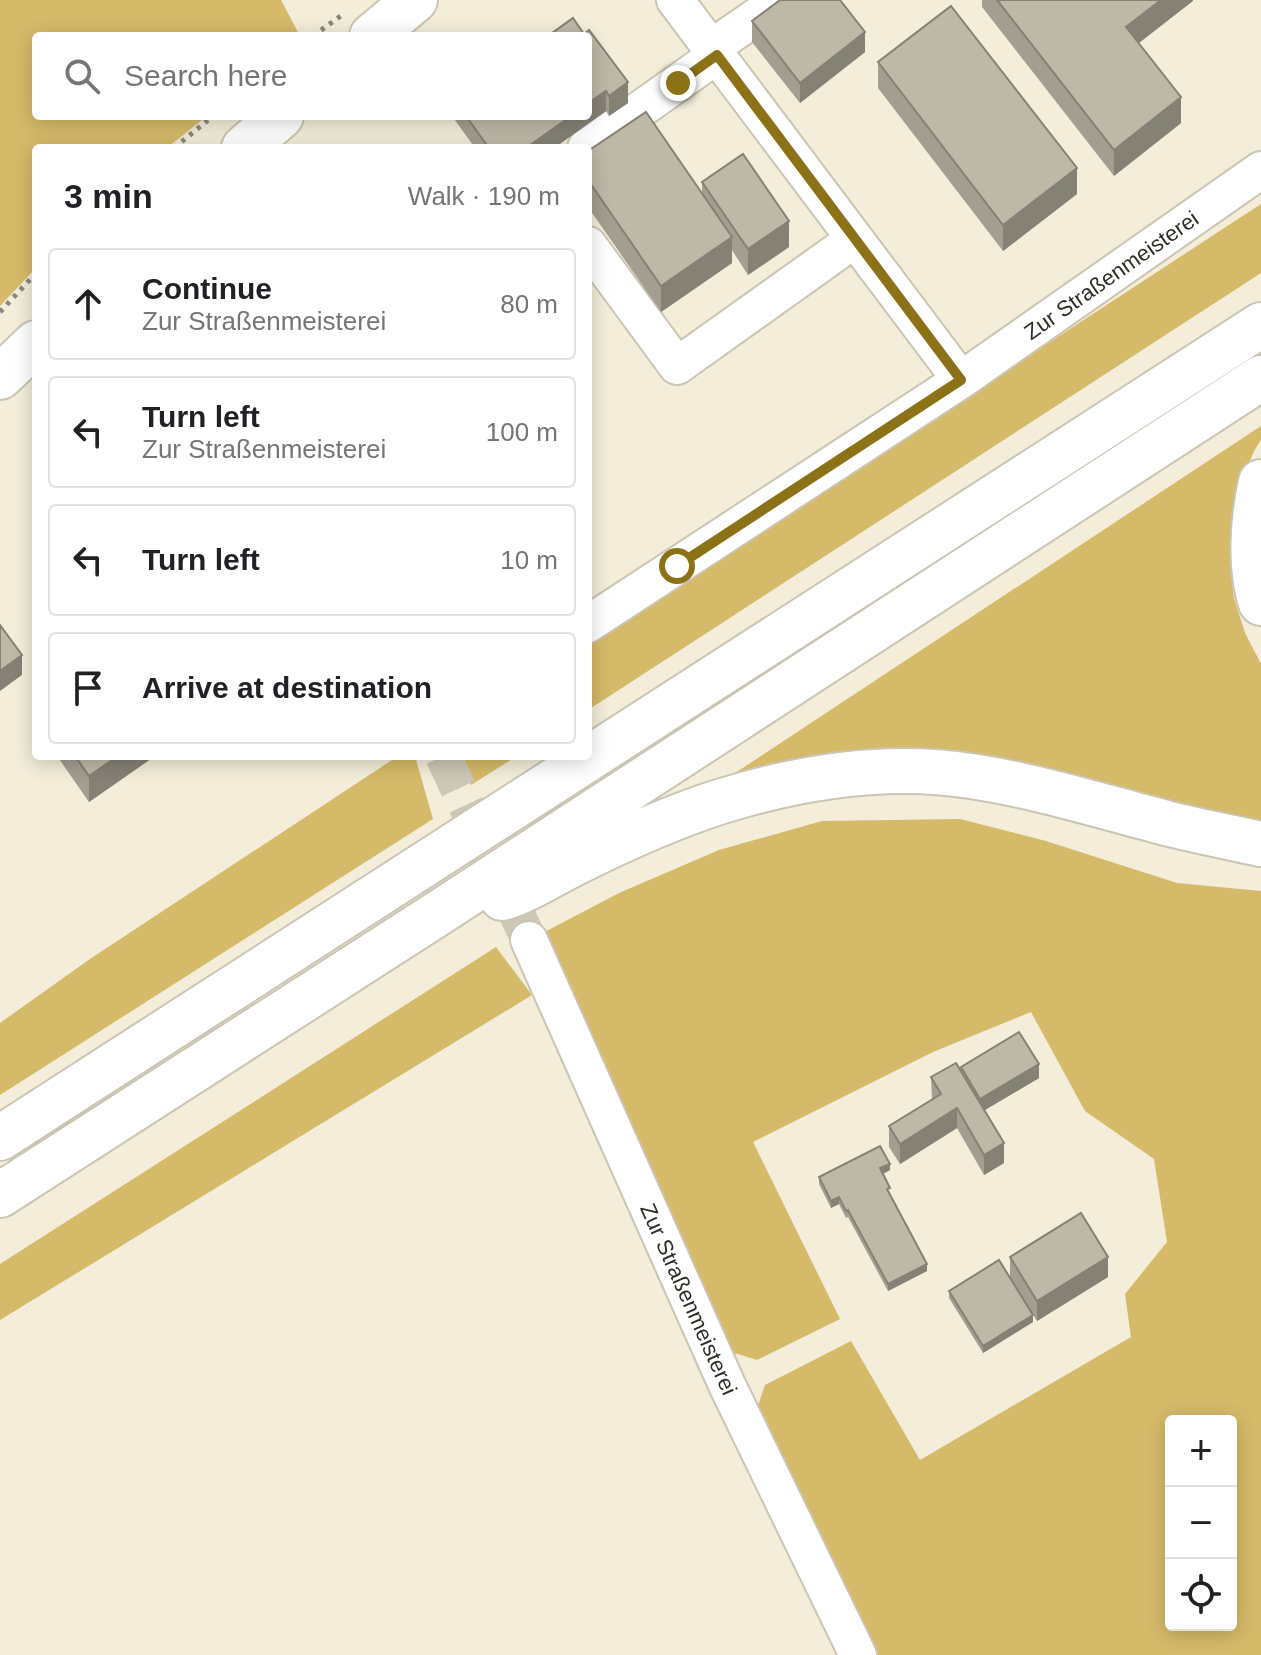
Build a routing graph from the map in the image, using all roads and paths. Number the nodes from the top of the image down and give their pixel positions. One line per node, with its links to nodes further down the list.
1 (415, 0): 4 (main road)
2 (675, 0): 6 (street)
3 (781, 0): 6 (street)
4 (361, 22): 5 (path)
5 (327, 32)
6 (714, 51): 11 (street); 13 (street)
7 (208, 120): 9 (path)
8 (276, 120): 10 (main road)
9 (179, 144)
10 (249, 144)
11 (591, 144)
12 (1261, 170): 21 (street, Zur Straßenmeisterei)
13 (855, 239): 14 (street); 21 (street)
14 (592, 250)
15 (32, 277): 16 (path)
16 (0, 312)
17 (1261, 325): 25 (main road)
18 (32, 347): 19 (main road)
19 (0, 377)
20 (1261, 378): 28 (main road)
21 (961, 380): 24 (street, Zur Straßenmeisterei)
22 (1261, 482): 23 (main road)
23 (1261, 603)
24 (592, 621)
25 (592, 756)
26 (586, 760): 30 (main road)
27 (1261, 844): 28 (main road)
28 (437, 914): 31 (main road)
29 (529, 940): 32 (street, Zur Straßenmeisterei)
30 (0, 1138)
31 (0, 1195)
32 (858, 1655)

